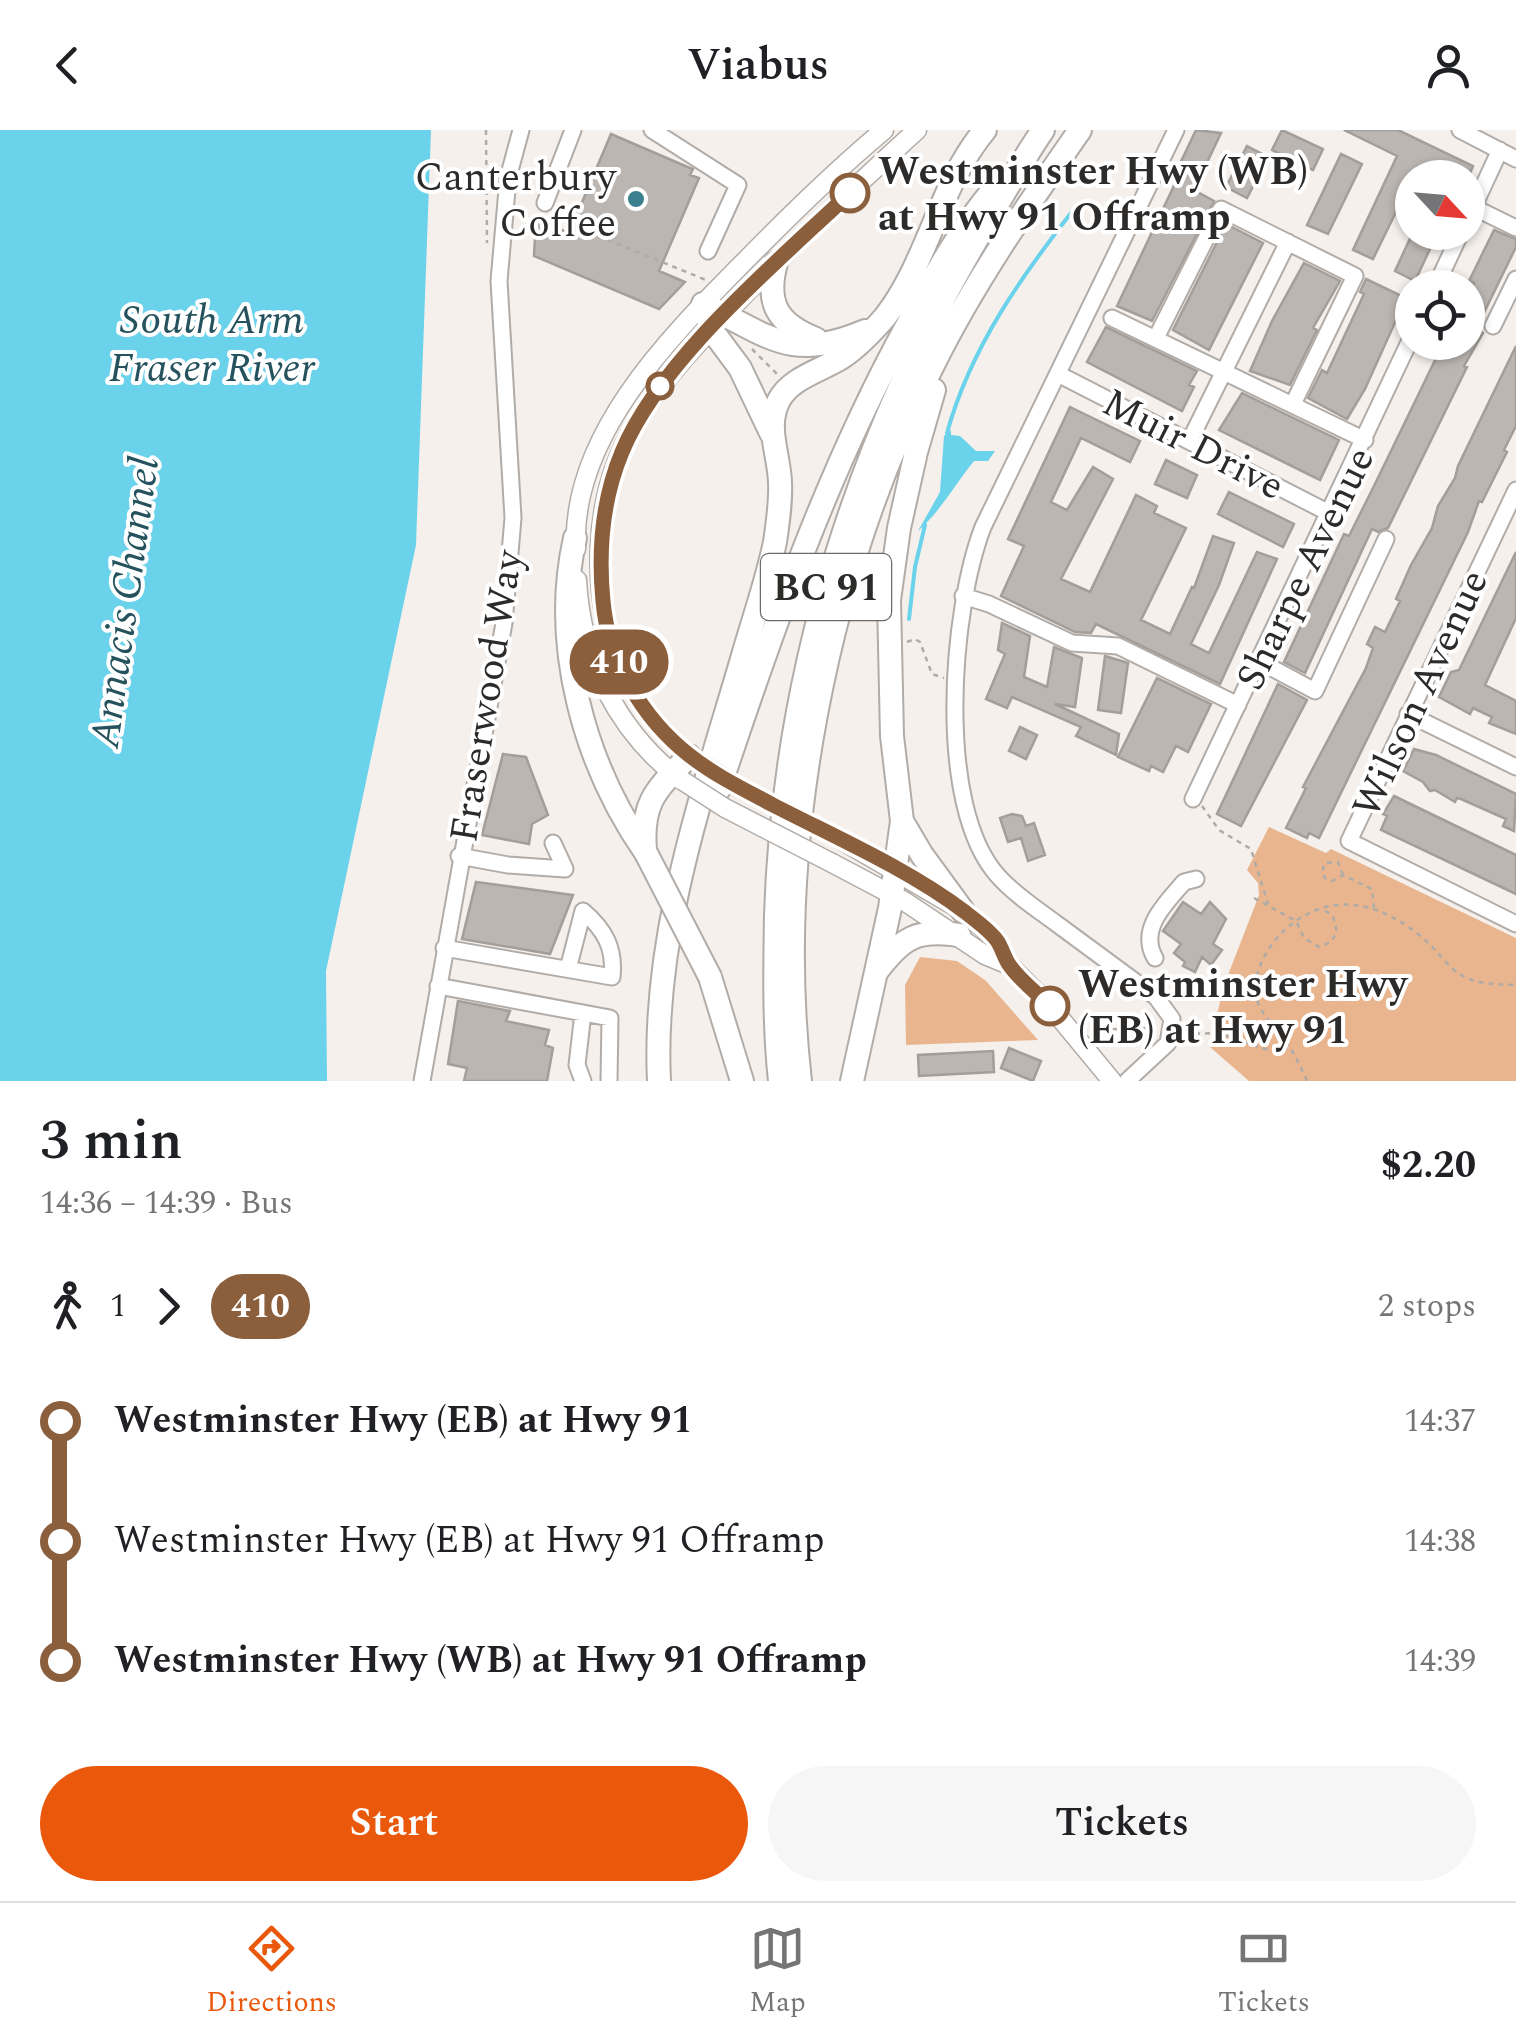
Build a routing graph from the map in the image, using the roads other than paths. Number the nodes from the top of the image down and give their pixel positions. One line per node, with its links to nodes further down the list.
1 (521, 130): 51 (street, Fraserwood Way)
2 (573, 130): 14 (street)
3 (652, 130): 18 (street)
4 (884, 130): 21 (main road)
5 (917, 130): 19 (main road)
6 (985, 130): 22 (highway)
7 (1080, 130): 25 (highway, BC 91)
8 (1176, 130): 31 (street)
9 (1460, 130): 11 (street)
10 (1041, 134): 64 (highway); 71 (highway, BC 91)
11 (1500, 150): 12 (street); 13 (street)
12 (1516, 158)
13 (1485, 182)
14 (546, 209)
15 (1485, 218): 16 (street)
16 (1516, 228)
17 (1288, 242): 27 (street); 30 (street); 32 (street)
18 (708, 251)
19 (776, 262): 24 (main road); 28 (highway)
20 (1516, 279): 26 (street)
21 (707, 293): 24 (highway); 38 (main road)
22 (888, 313): 28 (highway); 33 (highway)
23 (1112, 318): 27 (street)
24 (718, 322): 28 (highway); 33 (highway); 44 (main road)
25 (954, 323): 48 (highway); 72 (highway, BC 91)
26 (1493, 326)
27 (1156, 338): 30 (street)
28 (828, 344)
29 (1401, 360): 35 (street, Sharpe Avenue)
30 (1224, 371): 32 (street); 34 (street)
31 (1058, 374): 34 (street, Muir Drive); 40 (street)
32 (1293, 404): 35 (street)
33 (772, 436): 64 (highway)
34 (1190, 440): 37 (street, Muir Drive)
35 (1365, 440): 37 (street, Sharpe Avenue)
36 (1516, 490): 43 (street, Wilson Avenue)
37 (1329, 513): 41 (street, Sharpe Avenue)
38 (575, 538): 46 (main road); 50 (highway)
39 (1386, 539): 41 (street)
40 (963, 596): 42 (street); 75 (street)
41 (1258, 661): 42 (street, Sharpe Avenue)
42 (1238, 704): 47 (street, Sharpe Avenue)
43 (1408, 714): 45 (street); 56 (street, Wilson Avenue)
44 (689, 756): 46 (highway); 52 (main road, bridge)
45 (1516, 766)
46 (678, 777): 50 (highway); 54 (main road, bridge)
47 (1193, 799)
48 (902, 821): 52 (highway); 55 (highway)
49 (553, 843): 51 (street)
50 (646, 853): 70 (highway, bridge)
51 (460, 856): 58 (street, Fraserwood Way)
52 (895, 869): 54 (highway); 55 (main road)
53 (1196, 879): 59 (street)
54 (891, 894): 57 (main road); 62 (highway)
55 (963, 911): 60 (main road)
56 (1516, 924)
57 (959, 935): 60 (main road); 62 (highway)
58 (444, 948): 61 (street); 63 (street, Fraserwood Way)
59 (1155, 958)
60 (1009, 965): 74 (main road)
61 (568, 969)
62 (875, 974): 73 (highway)
63 (438, 986): 65 (street); 66 (street, Fraserwood Way)
64 (661, 993): 69 (highway)
65 (584, 1013): 67 (street); 68 (street)
66 (423, 1080)
67 (583, 1081)
68 (609, 1081)
69 (660, 1081)
70 (742, 1081)
71 (780, 1081)
72 (800, 1081)
73 (852, 1081)
74 (1112, 1081)
75 (1127, 1081)

